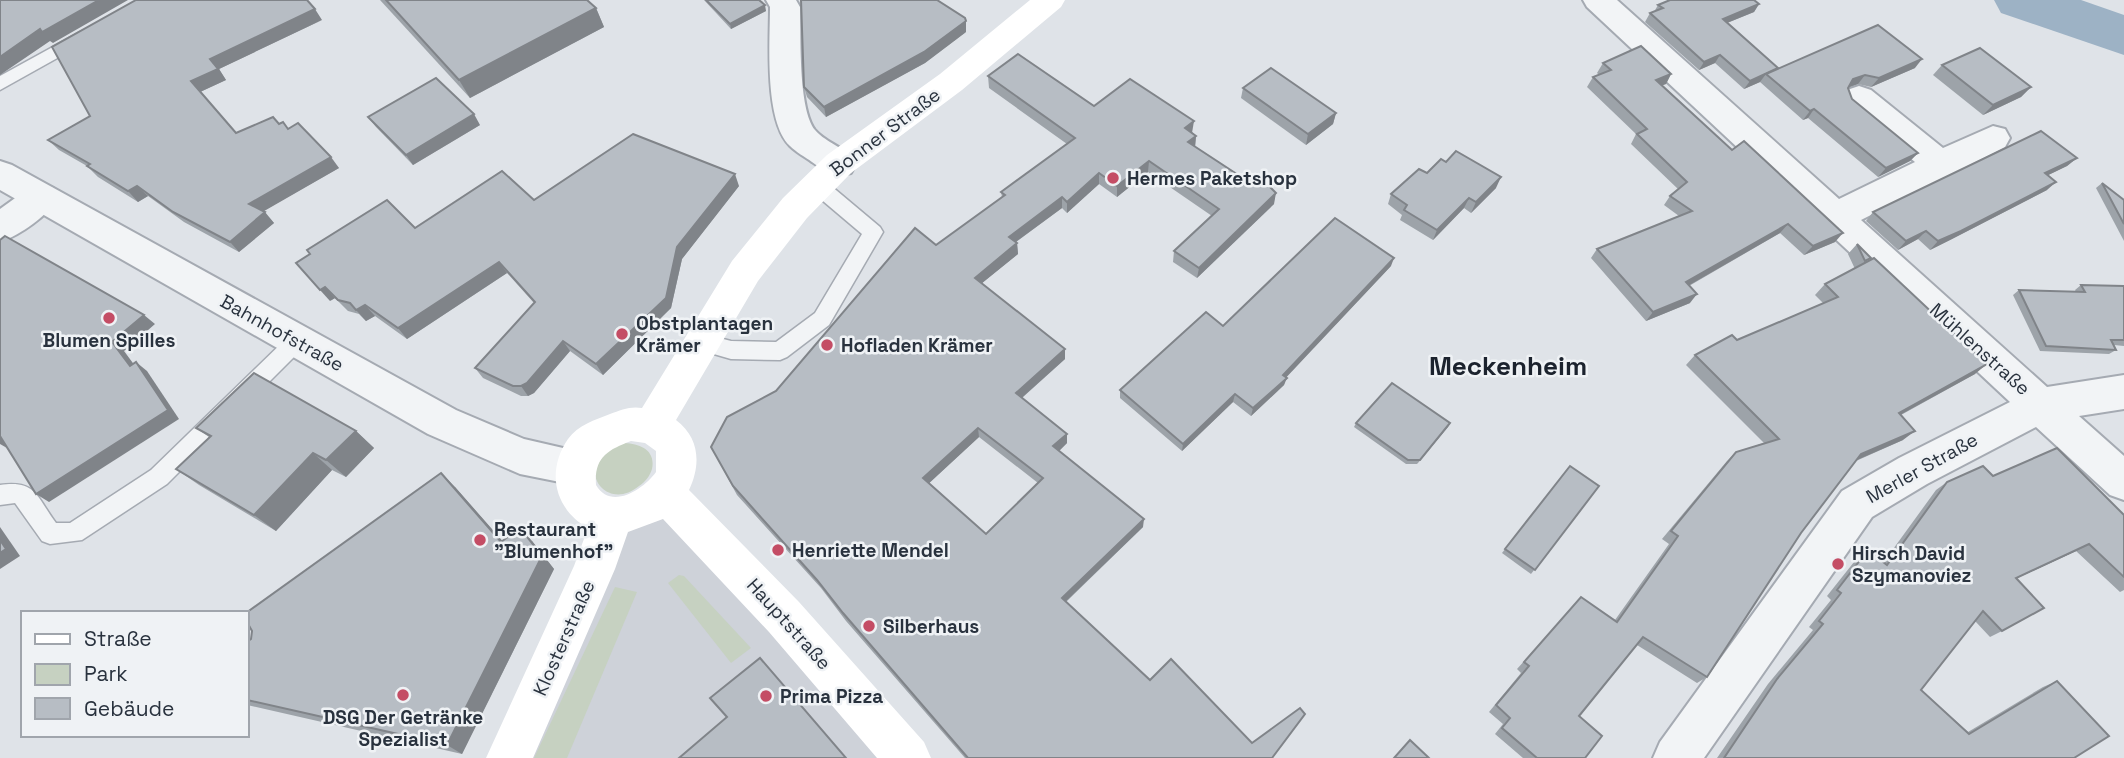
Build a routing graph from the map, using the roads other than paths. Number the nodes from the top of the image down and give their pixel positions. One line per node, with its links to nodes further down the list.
1 (781, 0): 10 (street)
2 (1050, 0): 10 (main road, Bonner Straße)
3 (1598, 0): 12 (street, Mühlenstraße)
4 (97, 28): 5 (lane)
5 (0, 84)
6 (1859, 97): 8 (street)
7 (1993, 138): 8 (street)
8 (1941, 165): 12 (street)
9 (0, 174): 11 (street, Bahnhofstraße)
10 (828, 175): 15 (main road, Bonner Straße); 15 (lane)
11 (41, 197): 13 (street); 14 (street, Bahnhofstraße)
12 (1835, 217): 17 (street, Mühlenstraße)
13 (0, 228)
14 (296, 342): 19 (street, Bahnhofstraße); 22 (lane)
15 (700, 342): 18 (main road, Bonner Straße)
16 (2124, 392): 17 (street, Merler Straße)
17 (2041, 405): 20 (street, Mühlenstraße); 26 (street, Merler Straße)
18 (652, 426): 19 (main road); 21 (main road)
19 (575, 467): 23 (main road)
20 (2124, 482)
21 (665, 493): 23 (main road); 25 (main road, Hauptstraße)
22 (0, 495)
23 (613, 515): 24 (main road, Klosterstraße)
24 (509, 758)
25 (908, 758)
26 (1676, 758)

